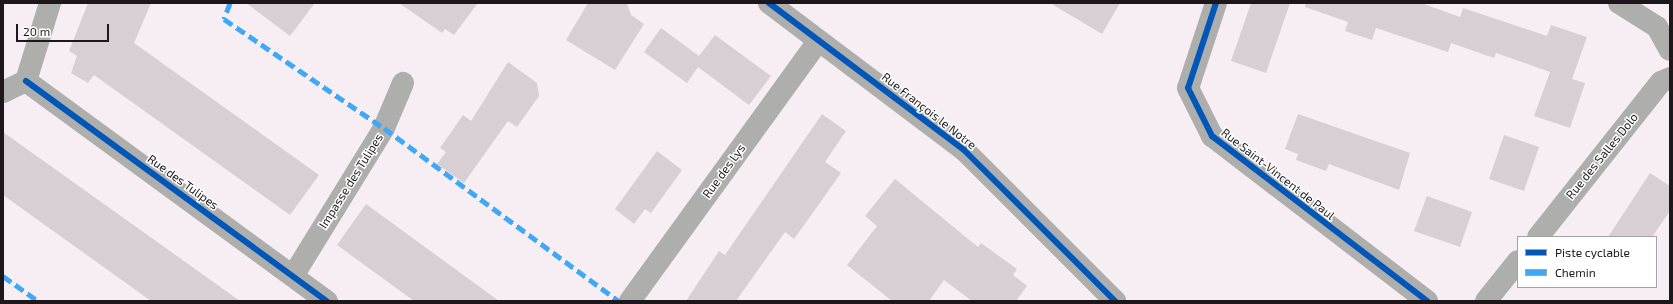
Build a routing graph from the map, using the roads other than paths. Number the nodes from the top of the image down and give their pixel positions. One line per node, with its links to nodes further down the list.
1 (50, 3): 8 (street)
2 (769, 3): 5 (street, Rue François le Notre)
3 (1216, 3): 17 (street, Rue Saint-Vincent de Paul)
4 (1618, 3): 6 (street)
5 (818, 41): 15 (street, Rue des Lys); 16 (street, Rue François le Notre)
6 (1670, 50)
7 (1670, 78): 11 (street, Rue des Salles Dolo)
8 (26, 81): 10 (street); 13 (street, Rue des Tulipes)
9 (403, 83): 13 (street, Impasse des Tulipes)
10 (3, 92)
11 (1539, 236)
12 (1517, 263): 18 (street)
13 (293, 276): 14 (street, Rue des Tulipes)
14 (326, 301)
15 (630, 301)
16 (1116, 301)
17 (1426, 301)
18 (1486, 301)

